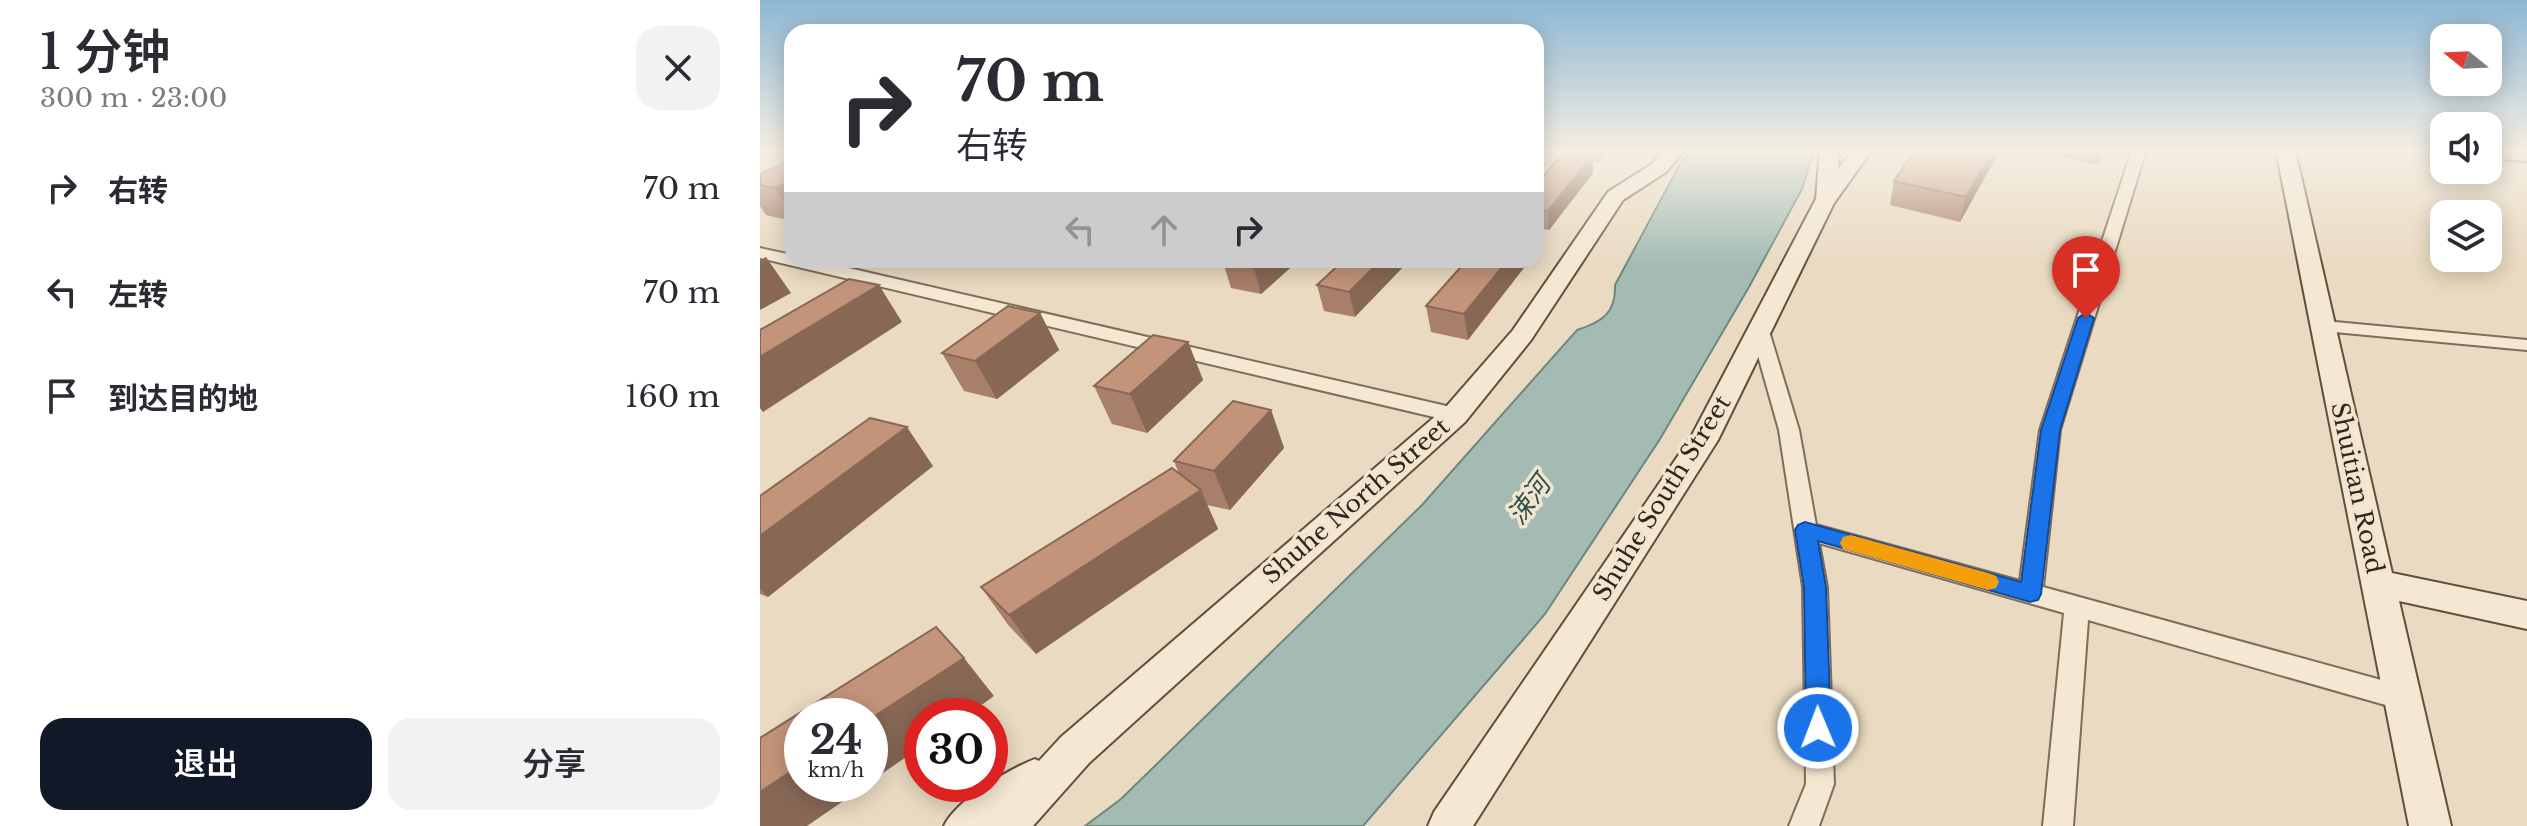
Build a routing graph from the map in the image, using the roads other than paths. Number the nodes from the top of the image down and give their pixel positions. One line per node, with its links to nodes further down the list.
1 (1623, 189): 13 (main road, Shuhe North Street)
2 (1827, 189): 6 (main road, Shuhe South Street)
3 (1834, 189): 6 (main road)
4 (2127, 189): 16 (street)
5 (2293, 189): 10 (main road, Shuitian Road)
6 (1826, 199): 11 (main road, Shuhe South Street)
7 (760, 253): 8 (street)
8 (784, 258)
9 (826, 268): 13 (street)
10 (2322, 326): 12 (lane); 15 (main road, Shuitian Road)
11 (1760, 331): 14 (street); 23 (main road, Shuhe South Street)
12 (2527, 345)
13 (1455, 415): 20 (main road, Shuhe North Street)
14 (1805, 530): 16 (street); 24 (street)
15 (2378, 583): 18 (main road); 19 (main road, Shuitian Road)
16 (2030, 594): 17 (street)
17 (2077, 607): 19 (street); 25 (street)
18 (2527, 615)
19 (2403, 698): 26 (main road, Shuitian Road)
20 (1075, 750): 21 (main road); 22 (main road, Shuhe North Street)
21 (965, 826)
22 (1006, 826)
23 (1449, 826)
24 (1804, 826)
25 (2058, 826)
26 (2430, 826)

